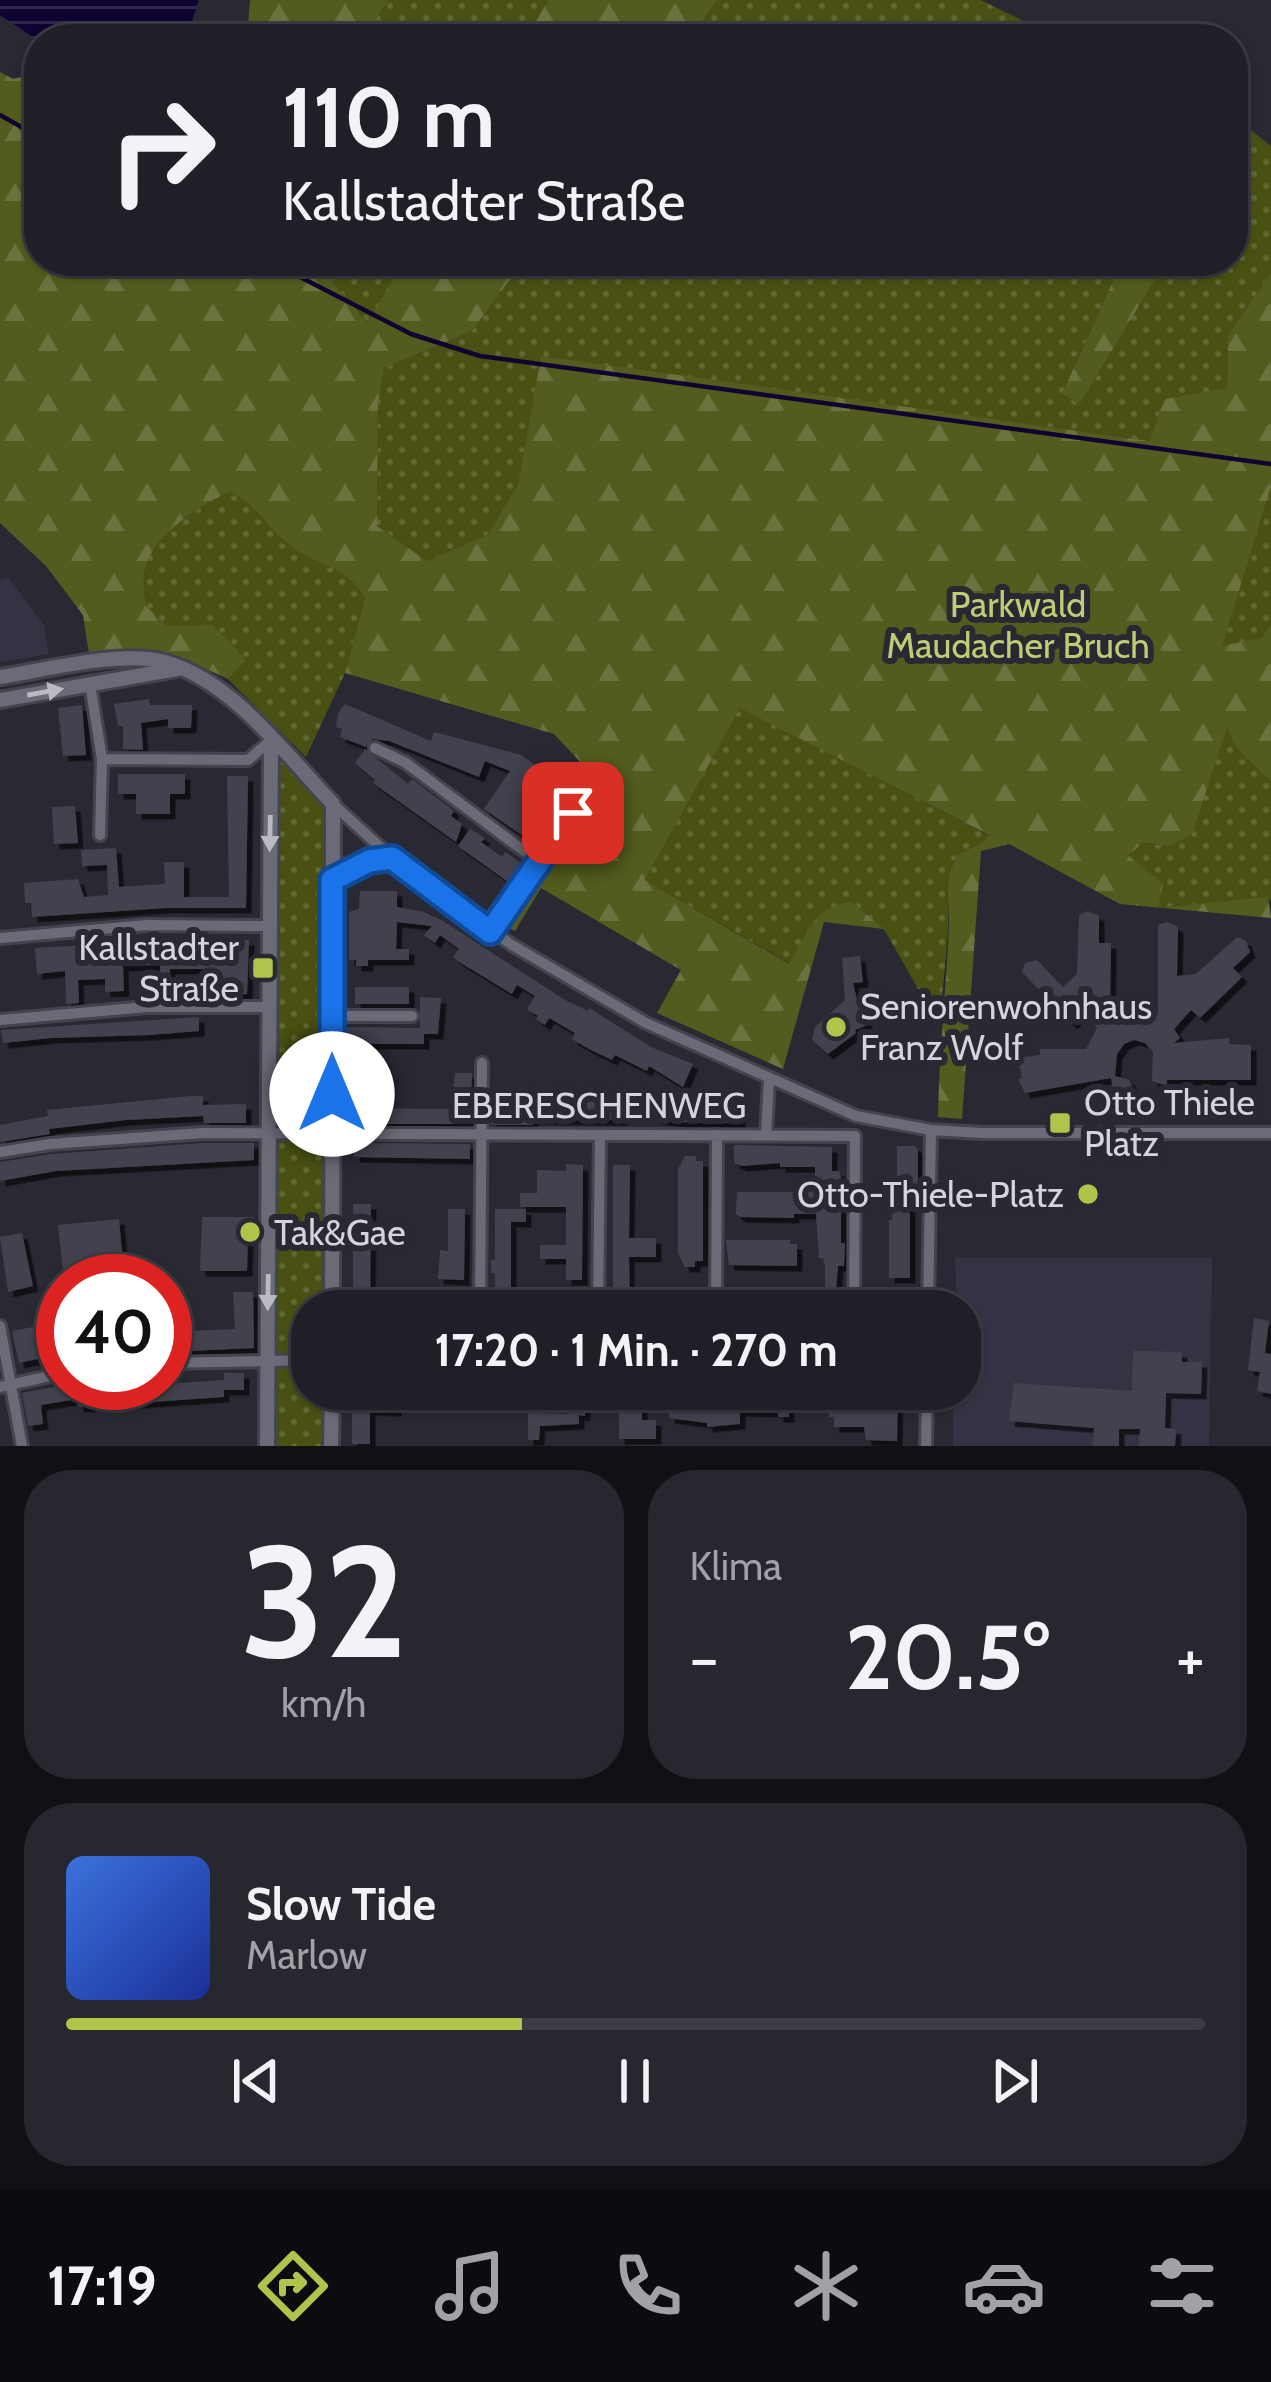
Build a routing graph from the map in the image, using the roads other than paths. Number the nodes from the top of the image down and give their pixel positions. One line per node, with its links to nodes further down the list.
1 (87, 664): 2 (street); 3 (street); 4 (street)
2 (177, 669): 4 (street); 6 (street)
3 (0, 677)
4 (90, 685): 5 (street, one-way to 4); 8 (street)
5 (0, 700)
6 (271, 740): 8 (street); 9 (street); 15 (street, one-way to 15)
7 (375, 748): 13 (street)
8 (102, 759): 11 (street)
9 (333, 804): 12 (street); 14 (street)
10 (573, 813): 13 (street)
11 (100, 835)
12 (392, 858): 14 (street); 16 (street)
13 (539, 862): 16 (street)
14 (332, 880): 19 (street)
15 (269, 926): 17 (street); 18 (street)
16 (490, 932): 23 (street)
17 (0, 938)
18 (270, 1006): 21 (street); 25 (street)
19 (332, 1016): 20 (street); 26 (street)
20 (412, 1016)
21 (0, 1020)
22 (482, 1063): 28 (street)
23 (769, 1080): 24 (street); 31 (street, EBERESCHENWEG)
24 (931, 1130): 27 (street); 38 (street)
25 (269, 1133): 26 (street, EBERESCHENWEG); 32 (street, EBERESCHENWEG); 40 (street, one-way to 40)
26 (331, 1133): 28 (street, EBERESCHENWEG); 33 (street)
27 (1271, 1133)
28 (481, 1134): 29 (street, EBERESCHENWEG); 34 (street)
29 (600, 1135): 30 (street, EBERESCHENWEG); 35 (street)
30 (717, 1135): 31 (street, EBERESCHENWEG); 36 (street)
31 (766, 1136): 37 (street, EBERESCHENWEG)
32 (0, 1152)
33 (332, 1290)
34 (480, 1290)
35 (598, 1290)
36 (716, 1290)
37 (854, 1290)
38 (928, 1290)
39 (0, 1326): 44 (street)
40 (267, 1359): 41 (street); 42 (street); 48 (street)
41 (291, 1360)
42 (192, 1362)
43 (36, 1379): 44 (street)
44 (6, 1386): 47 (street)
45 (332, 1410): 49 (street)
46 (927, 1410): 50 (street)
47 (22, 1446)
48 (267, 1446)
49 (331, 1446)
50 (926, 1446)

